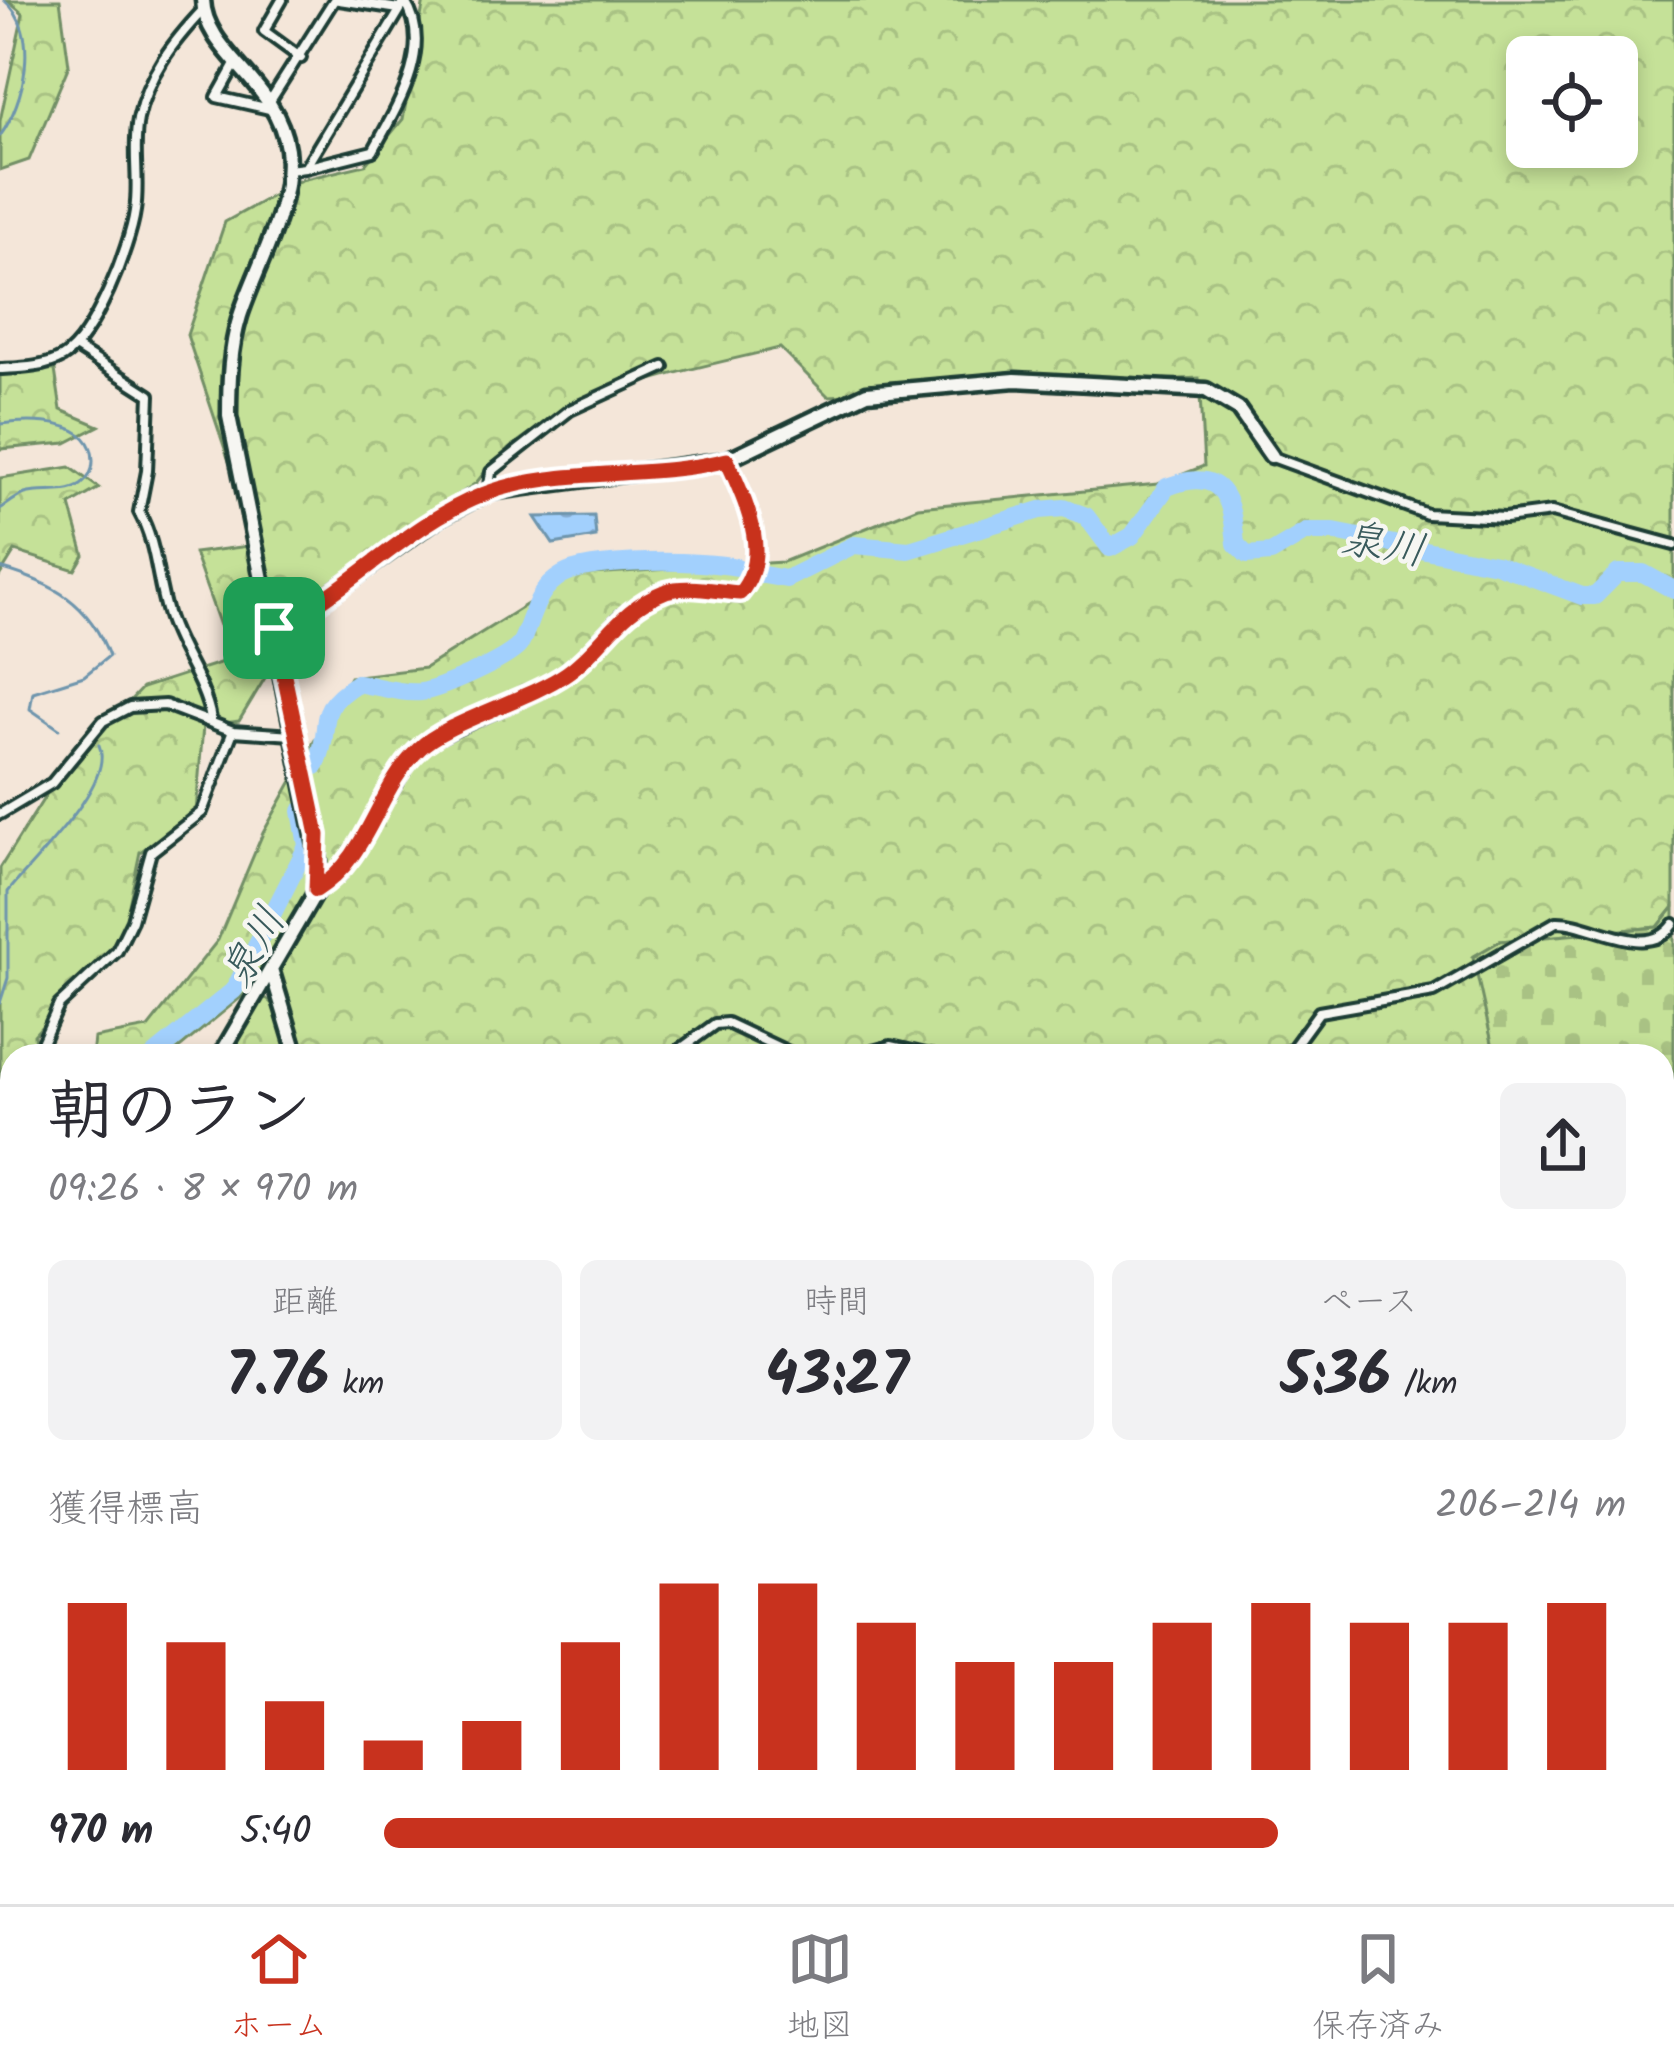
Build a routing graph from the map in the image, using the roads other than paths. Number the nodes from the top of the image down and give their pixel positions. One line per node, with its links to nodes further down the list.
1 (281, 0): 5 (street)
2 (336, 0): 3 (street); 5 (street)
3 (403, 4): 8 (street); 8 (street)
4 (203, 5): 6 (street); 10 (street)
5 (301, 58): 7 (street)
6 (237, 62): 7 (street); 7 (street)
7 (273, 106): 9 (street)
8 (305, 168): 9 (street)
9 (288, 170): 17 (street)
10 (75, 347): 12 (street); 18 (street)
11 (664, 367): 15 (street)
12 (0, 369)
13 (1270, 456): 14 (street); 16 (street)
14 (727, 460): 15 (street); 24 (street)
15 (488, 492): 17 (street)
16 (1674, 545)
17 (274, 628): 20 (street)
18 (211, 719): 19 (street); 22 (street)
19 (233, 730): 20 (street); 27 (street)
20 (297, 735): 24 (street)
21 (0, 797): 22 (street)
22 (10, 808): 23 (street)
23 (0, 814)
24 (316, 890): 26 (street)
25 (1674, 924): 32 (street)
26 (272, 969): 28 (street); 29 (street)
27 (41, 1044)
28 (227, 1044)
29 (294, 1044)
30 (688, 1044): 31 (street)
31 (772, 1044)
32 (1296, 1044)

